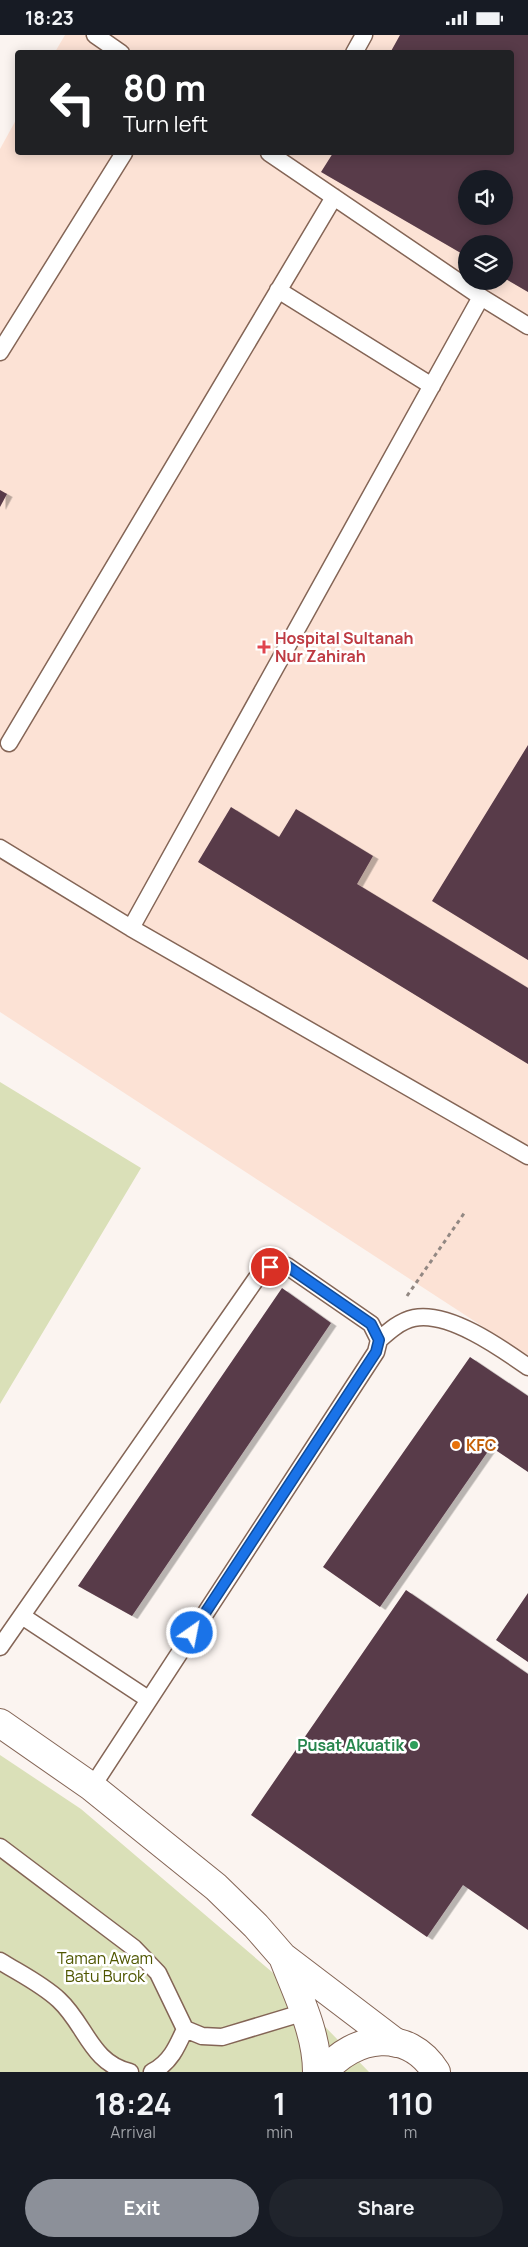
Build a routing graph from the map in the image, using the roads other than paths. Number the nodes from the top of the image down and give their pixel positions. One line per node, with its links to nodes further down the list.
1 (95, 35): 3 (lane)
2 (364, 35): 4 (lane)
3 (117, 50)
4 (356, 50)
5 (123, 155): 12 (lane)
6 (277, 155): 7 (lane)
7 (292, 159): 8 (lane)
8 (334, 197): 9 (lane); 10 (lane)
9 (278, 290): 13 (lane); 14 (lane)
10 (482, 297): 11 (lane); 13 (lane)
11 (528, 326)
12 (0, 352)
13 (432, 386): 16 (lane)
14 (9, 743)
15 (0, 848): 16 (lane)
16 (131, 928): 17 (lane)
17 (528, 1156)
18 (379, 1340): 19 (lane); 20 (lane); 22 (lane)
19 (528, 1367)
20 (22, 1616): 21 (lane); 22 (lane)
21 (0, 1647)
22 (148, 1699): 24 (lane)
23 (0, 1723): 24 (street)
24 (92, 1787): 26 (street)
25 (0, 1847): 29 (lane)
26 (283, 1957): 28 (street); 30 (street)
27 (0, 1961): 31 (lane)
28 (305, 2012): 29 (lane); 33 (street)
29 (185, 2029): 32 (lane)
30 (396, 2043): 34 (street); 35 (street)
31 (130, 2072)
32 (152, 2072)
33 (317, 2072)
34 (324, 2072)
35 (436, 2072)

